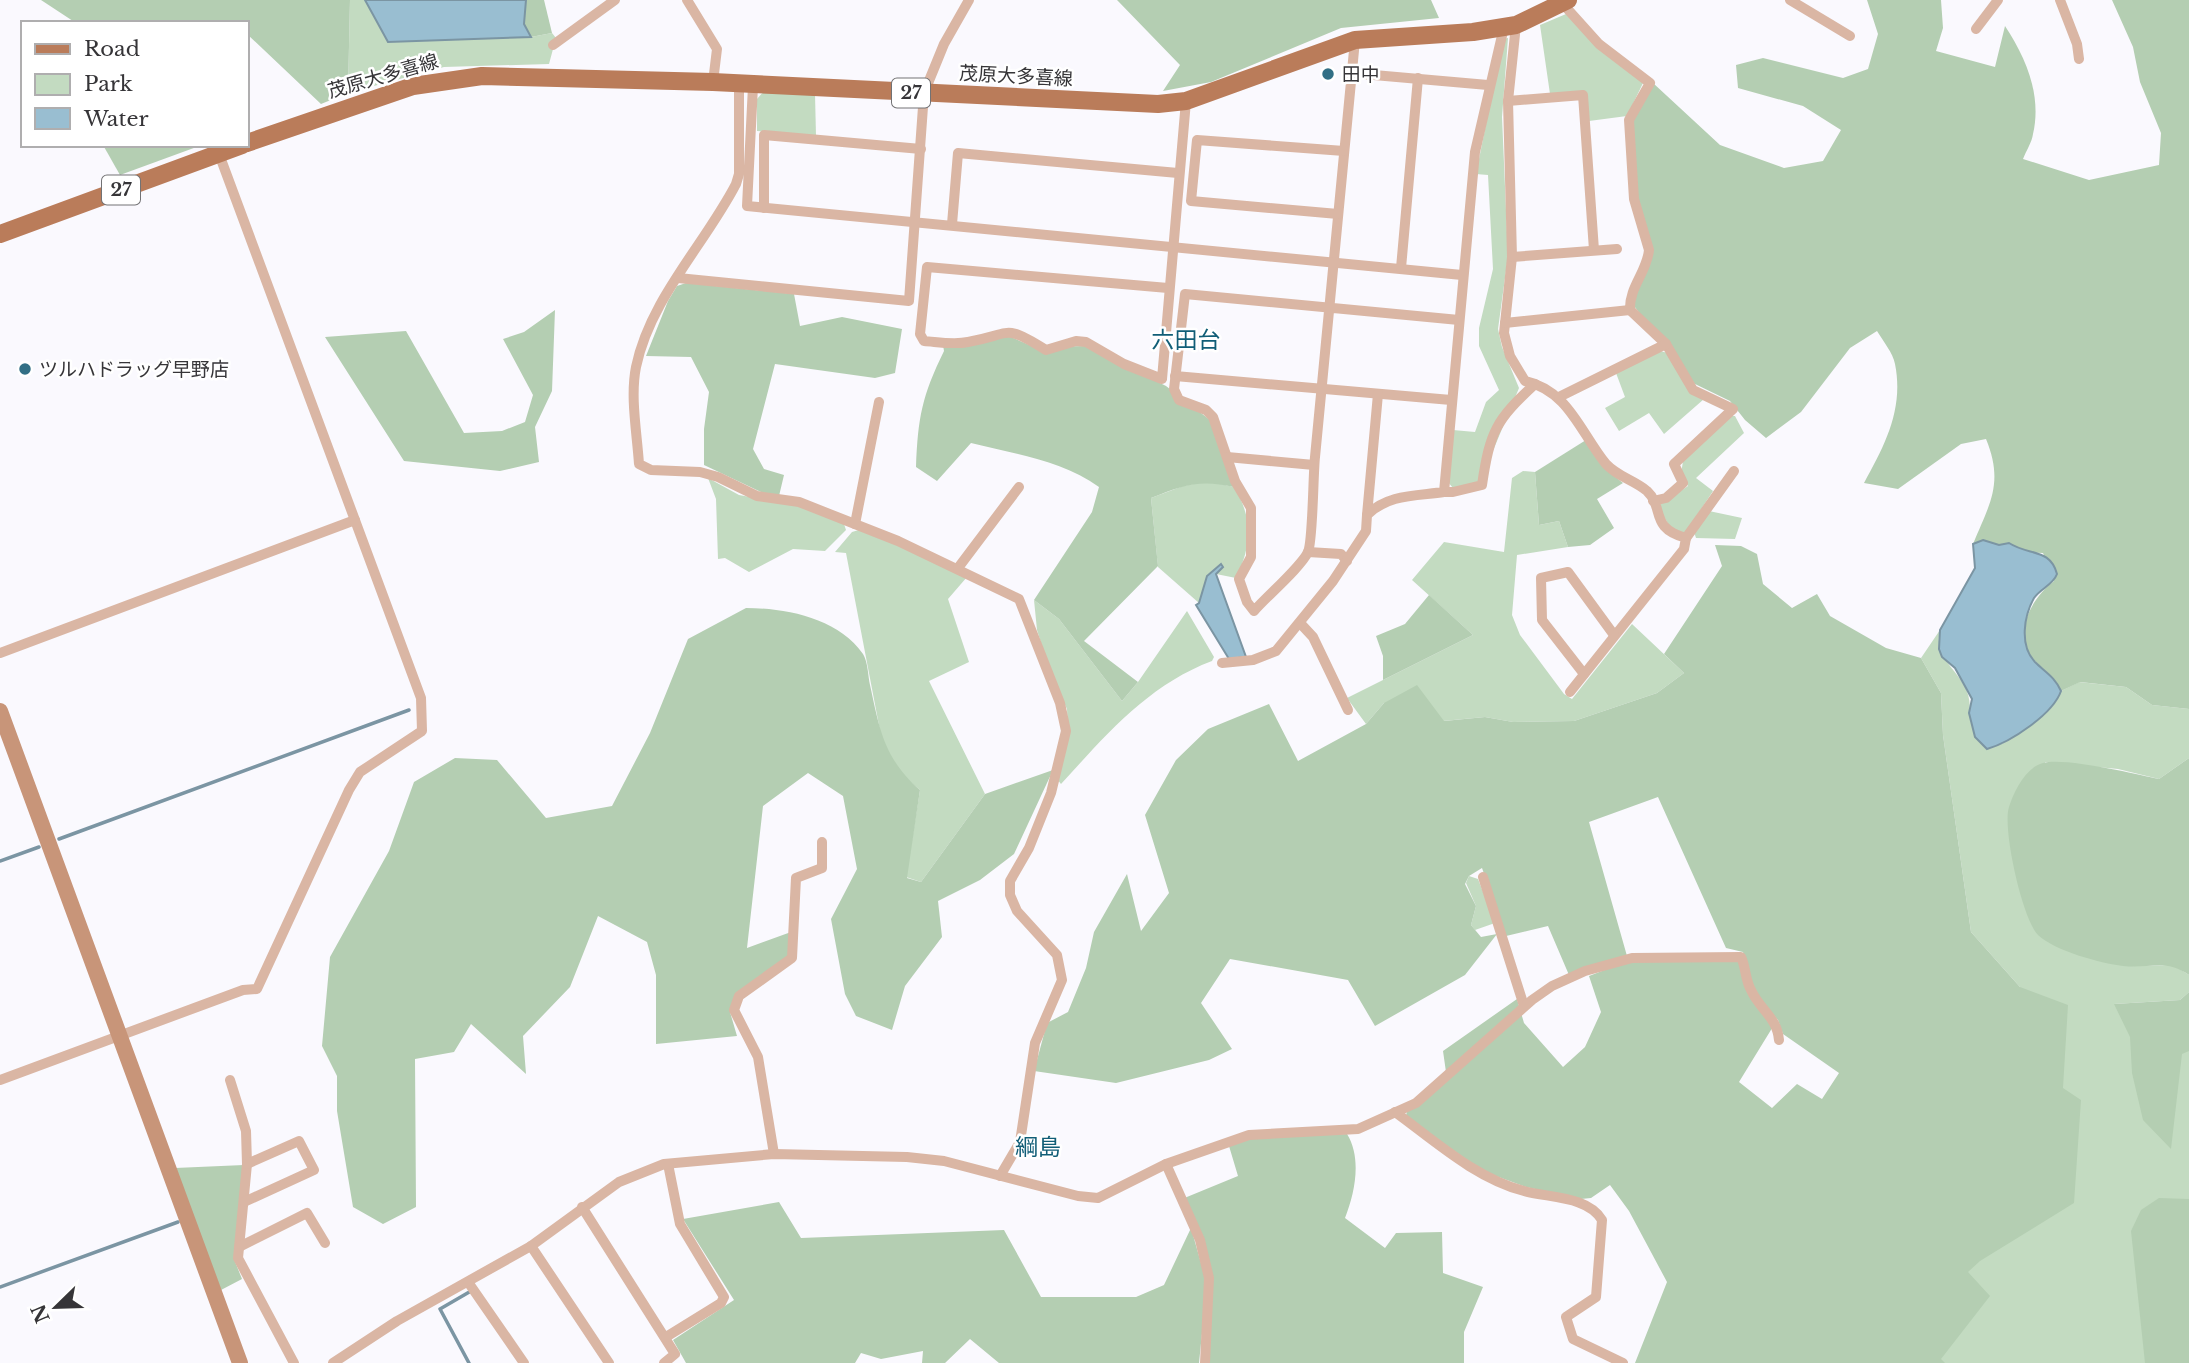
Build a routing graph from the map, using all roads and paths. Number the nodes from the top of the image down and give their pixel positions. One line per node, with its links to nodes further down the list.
1 (615, 0): 12 (street)
2 (687, 0): 16 (street)
3 (969, 0): 19 (street)
4 (1790, 0): 10 (street)
5 (1998, 0): 9 (street)
6 (2060, 0): 13 (street)
7 (1565, 1): 8 (main road, 茂原大多喜線 / 27); 43 (street)
8 (1510, 26): 11 (main road, 茂原大多喜線 / 27); 18 (street); 21 (street)
9 (1976, 29)
10 (1850, 36)
11 (1354, 40): 14 (street); 20 (main road, 茂原大多喜線 / 27)
12 (553, 45)
13 (2079, 59)
14 (1351, 73): 15 (street); 25 (street)
15 (1418, 78): 18 (street); 38 (street)
16 (713, 82): 17 (main road, 茂原大多喜線 / 27); 22 (main road, 茂原大多喜線 / 27)
17 (746, 85): 19 (main road, 茂原大多喜線 / 27); 28 (street); 40 (street)
18 (1488, 85): 39 (street)
19 (924, 93): 20 (main road, 茂原大多喜線 / 27); 24 (street)
20 (1186, 101): 27 (street)
21 (1508, 101): 35 (street); 36 (street)
22 (248, 143)
23 (236, 147): 26 (main road, 茂原大多喜線 / 27)
24 (921, 149): 28 (street); 30 (street)
25 (1345, 150): 29 (street); 29 (street)
26 (219, 154): 32 (main road, 茂原大多喜線 / 27); 61 (street)
27 (1178, 173): 31 (street); 33 (street)
28 (764, 208): 30 (street)
29 (1338, 214): 37 (street)
30 (913, 220): 31 (street); 40 (street)
31 (952, 224): 33 (street)
32 (0, 234)
33 (1172, 247): 37 (street); 41 (street)
34 (1617, 249): 35 (street)
35 (1594, 250): 36 (street)
36 (1512, 257): 45 (street)
37 (1334, 262): 38 (street); 42 (street)
38 (1401, 268): 39 (street)
39 (1462, 275): 44 (street)
40 (678, 278): 62 (street)
41 (1168, 288): 41 (street)
42 (1329, 307): 44 (street); 47 (street); 49 (street)
43 (1630, 310): 45 (street); 46 (street)
44 (1459, 320): 52 (street)
45 (1505, 323): 48 (street)
46 (1666, 344): 51 (street); 59 (street)
47 (1175, 376): 49 (street); 54 (street)
48 (1535, 384): 51 (street); 58 (street)
49 (1322, 388): 50 (street); 55 (street)
50 (1378, 394): 52 (street); 60 (street)
51 (1559, 397): 59 (street)
52 (1451, 400): 58 (street)
53 (879, 402): 62 (street)
54 (1227, 457): 55 (street); 64 (street)
55 (1314, 464): 64 (street)
56 (1734, 471): 63 (street)
57 (1019, 487): 66 (street)
58 (1444, 492): 60 (street)
59 (1653, 501): 63 (street)
60 (1367, 514): 65 (street)
61 (355, 520): 69 (street); 78 (street)
62 (855, 524): 66 (street)
63 (1686, 538): 68 (street)
64 (1308, 552): 65 (street)
65 (1347, 561): 67 (street)
66 (958, 568): 87 (street)
67 (1300, 623): 70 (street); 73 (street)
68 (1614, 635): 71 (street); 71 (street)
69 (0, 653)
70 (1222, 663)
71 (1584, 674): 72 (street)
72 (1570, 692)
73 (1349, 710)
74 (0, 711): 78 (street)
75 (822, 842): 83 (street)
76 (1483, 877): 77 (street)
77 (1524, 1006): 79 (street); 82 (street)
78 (120, 1036): 80 (street); 95 (street)
79 (1779, 1040)
80 (0, 1080)
81 (230, 1080): 84 (street)
82 (1395, 1112): 86 (street); 102 (street)
83 (774, 1154): 85 (street); 87 (street)
84 (247, 1164): 88 (street); 88 (street)
85 (668, 1164): 89 (street); 94 (street)
86 (1166, 1164): 87 (street); 101 (street)
87 (1000, 1176)
88 (244, 1202): 92 (street)
89 (582, 1207): 91 (street); 94 (street)
90 (325, 1243): 92 (street)
91 (531, 1246): 93 (street); 99 (street)
92 (239, 1247): 96 (street)
93 (468, 1282): 97 (street); 98 (street)
94 (666, 1337): 100 (street)
95 (240, 1363)
96 (294, 1363)
97 (333, 1363)
98 (524, 1363)
99 (608, 1363)
100 (664, 1363)
101 (1205, 1363)
102 (1623, 1363)

